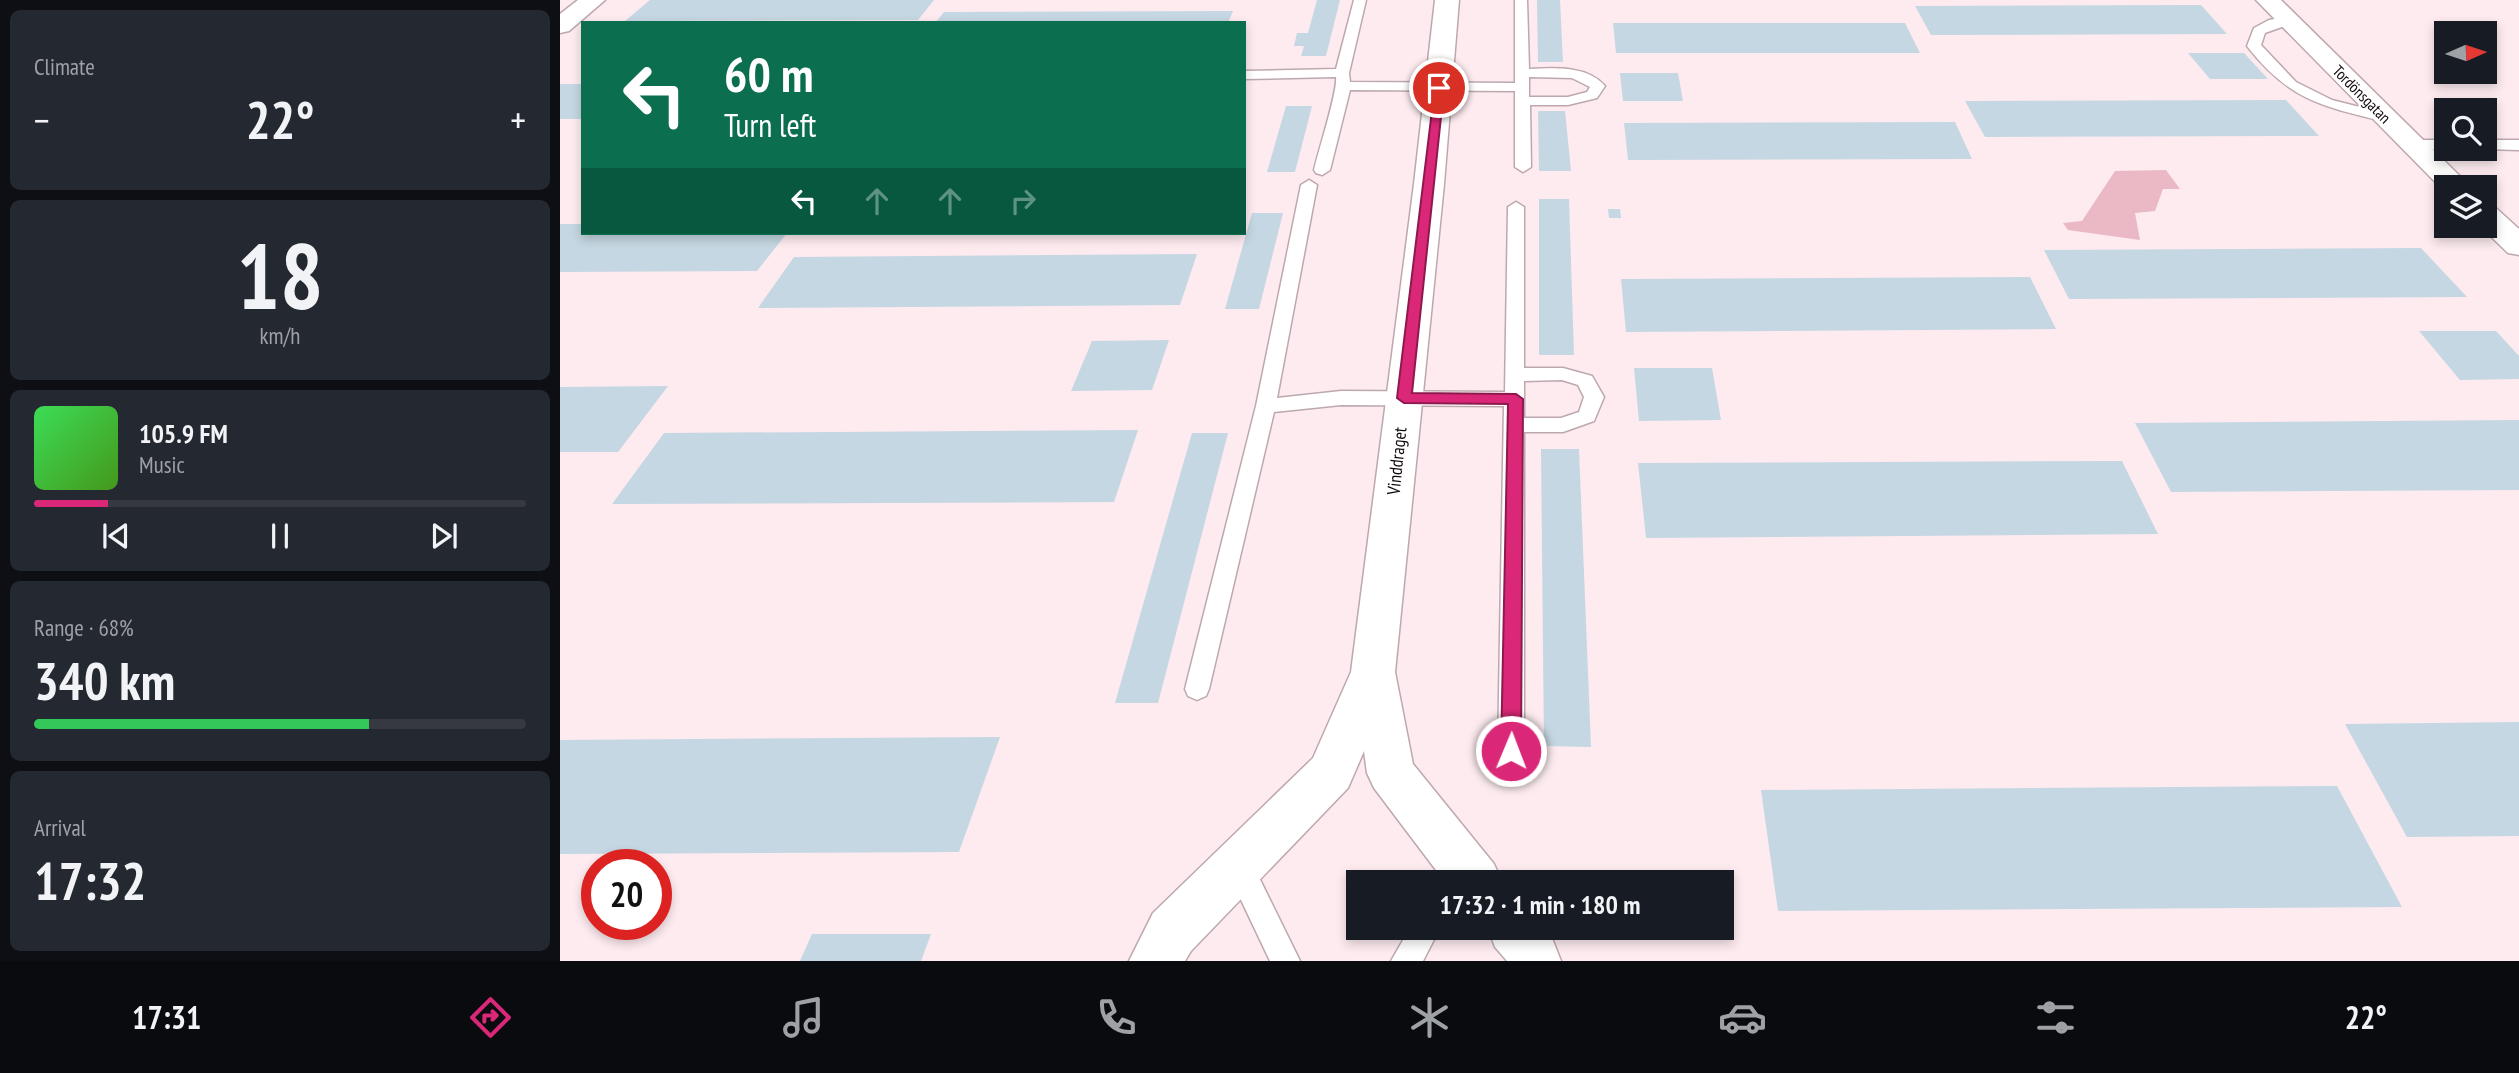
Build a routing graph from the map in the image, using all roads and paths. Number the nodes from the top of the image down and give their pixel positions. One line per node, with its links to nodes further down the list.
1 (593, 0): 7 (street)
2 (1360, 0): 9 (lane)
3 (1447, 0): 11 (street, Vinddraget)
4 (1521, 0): 10 (lane)
5 (2268, 0): 6 (street, Tordönsgatan)
6 (2288, 20): 12 (street, Tordönsgatan); 12 (lane)
7 (560, 26)
8 (1246, 75): 9 (lane)
9 (1343, 79): 11 (lane); 25 (lane)
10 (1522, 87): 11 (lane); 17 (lane)
11 (1439, 88): 23 (street, Vinddraget)
12 (2386, 118): 13 (street, Tordönsgatan)
13 (2413, 145): 14 (lane); 18 (street, Tordönsgatan)
14 (2434, 145)
15 (2497, 145): 16 (lane)
16 (2519, 145)
17 (1523, 167)
18 (2444, 175)
19 (1516, 206): 22 (lane)
20 (2497, 225): 21 (street)
21 (2519, 246)
22 (1515, 375): 24 (lane); 26 (lane)
23 (1404, 398): 24 (lane); 25 (lane); 27 (street, Vinddraget)
24 (1516, 399): 26 (lane)
25 (1266, 406): 28 (lane)
26 (1514, 425): 29 (lane)
27 (1373, 672): 30 (street, Vinddraget); 31 (street, Vinddraget)
28 (1197, 689)
29 (1511, 751)
30 (1238, 864): 34 (street, Vinddraget); 35 (lane)
31 (1458, 870)
32 (1418, 940): 36 (lane)
33 (1525, 940): 37 (street)
34 (1156, 961)
35 (1285, 961)
36 (1405, 961)
37 (1534, 961)

